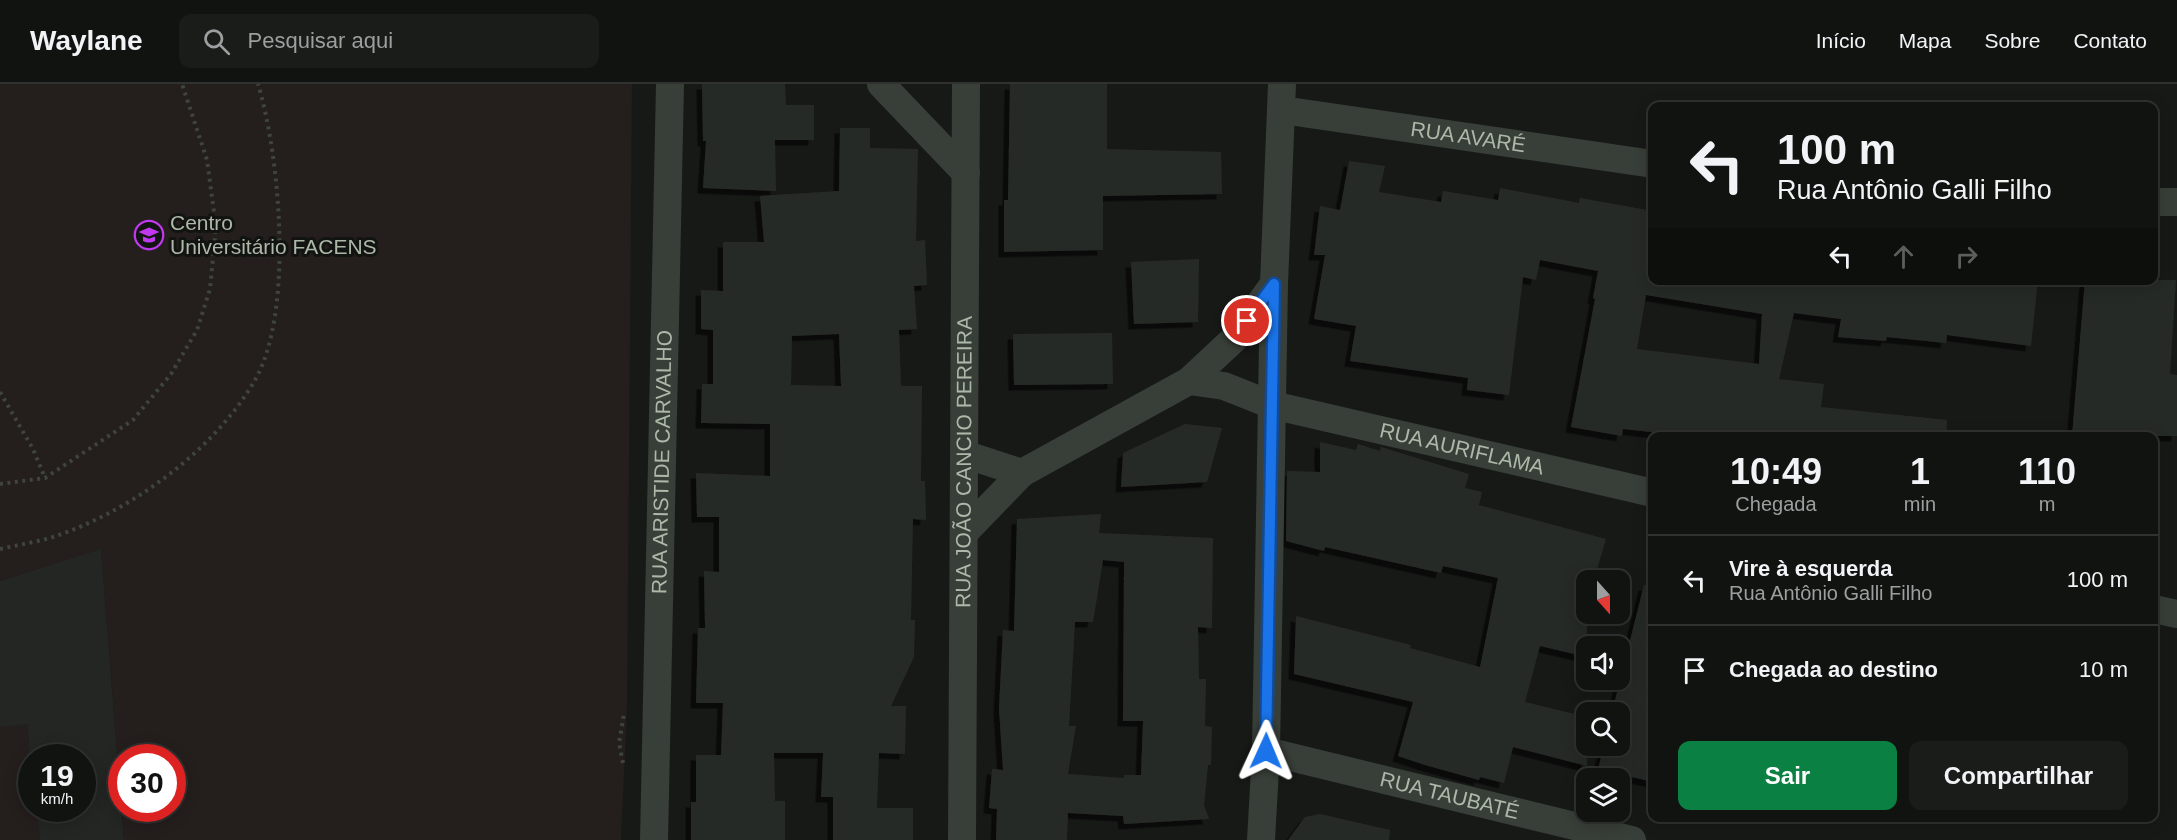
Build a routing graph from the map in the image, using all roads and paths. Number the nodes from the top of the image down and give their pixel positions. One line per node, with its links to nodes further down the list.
1 (182, 84): 17 (path)
2 (258, 84): 21 (path)
3 (670, 84): 25 (street, RUA ARISTIDE CARVALHO)
4 (966, 84): 8 (street, RUA JOÃO CANCIO PEREIRA)
5 (888, 85): 8 (street)
6 (1282, 97): 7 (street, RUA AVARÉ); 11 (street)
7 (1648, 163)
8 (966, 173): 15 (street, RUA JOÃO CANCIO PEREIRA)
9 (2158, 202): 10 (street)
10 (2177, 202)
11 (1274, 284): 12 (street); 14 (street)
12 (1189, 381): 14 (street, RUA AURIFLAMA); 16 (street)
13 (0, 392): 17 (path)
14 (1272, 405): 19 (street, RUA AURIFLAMA); 24 (street)
15 (964, 454): 16 (street); 20 (street, RUA JOÃO CANCIO PEREIRA)
16 (1022, 473): 20 (street)
17 (45, 478): 18 (path)
18 (0, 484)
19 (1648, 492)
20 (964, 533): 26 (street, RUA JOÃO CANCIO PEREIRA)
21 (0, 549)
22 (2158, 610): 23 (street)
23 (2177, 614)
24 (1266, 751): 27 (street); 28 (street, RUA TAUBATÉ)
25 (654, 840)
26 (962, 840)
27 (1261, 840)
28 (1632, 840)

